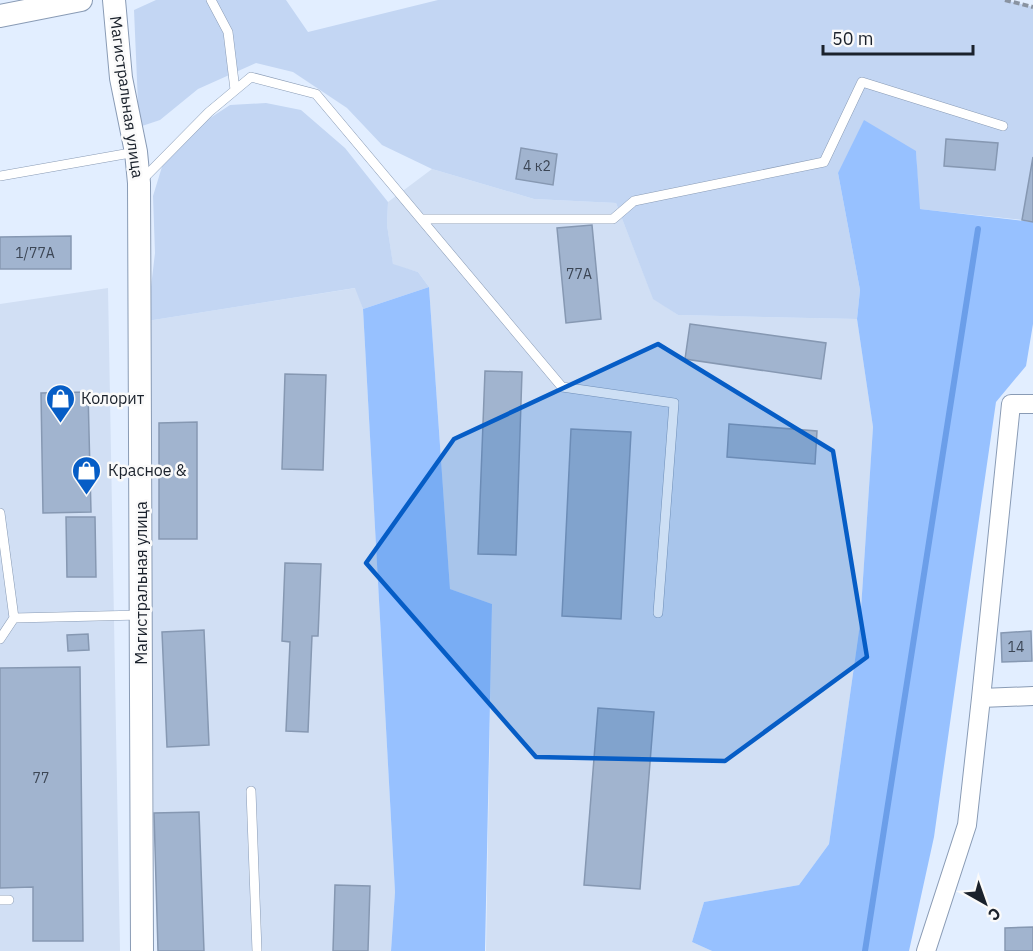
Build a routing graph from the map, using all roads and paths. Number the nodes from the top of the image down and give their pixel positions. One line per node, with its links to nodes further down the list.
1 (81, 0): 6 (street)
2 (114, 0): 9 (street, Магистральная улица)
3 (211, 0): 7 (lane)
4 (1005, 0): 5 (path)
5 (1033, 8)
6 (0, 16)
7 (235, 90): 11 (lane); 12 (lane)
8 (1003, 126): 12 (lane)
9 (136, 152): 10 (lane); 11 (street, Магистральная улица)
10 (0, 176)
11 (139, 183): 16 (street, Магистральная улица)
12 (421, 219): 15 (lane)
13 (1033, 404): 20 (street)
14 (0, 513): 17 (lane)
15 (658, 614)
16 (141, 615): 17 (lane); 22 (street, Магистральная улица)
17 (14, 618): 18 (lane)
18 (0, 639)
19 (1033, 696): 20 (street)
20 (981, 698): 24 (street)
21 (251, 791): 23 (lane)
22 (142, 951)
23 (257, 951)
24 (926, 951)

